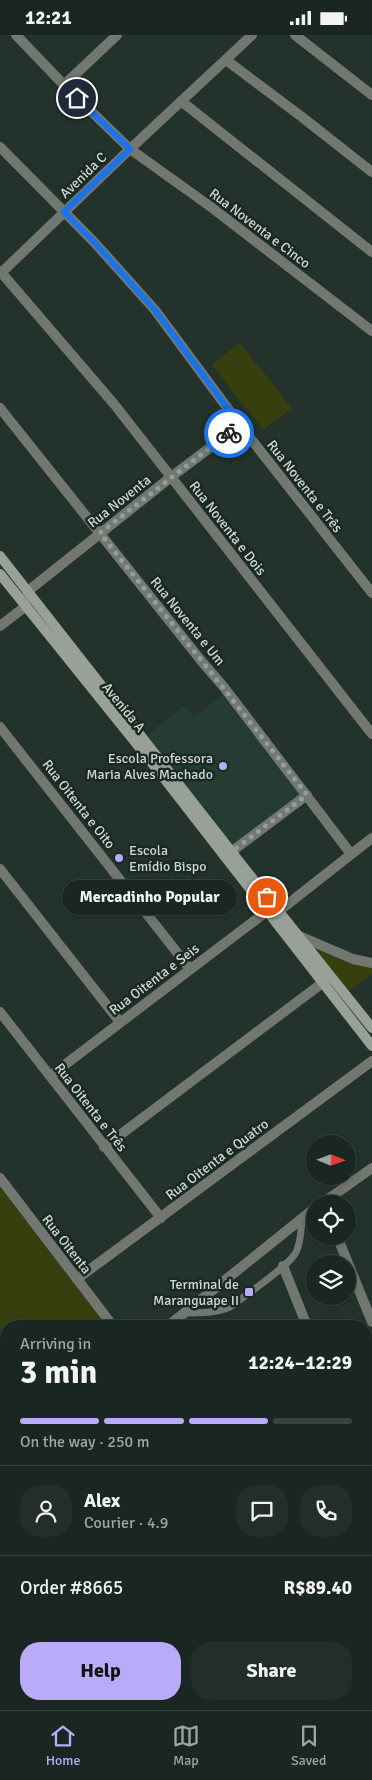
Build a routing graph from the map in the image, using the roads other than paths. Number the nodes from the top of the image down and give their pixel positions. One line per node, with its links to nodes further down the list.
1 (16, 35): 6 (street, Rua Noventa e Cinco)
2 (117, 35): 6 (street)
3 (252, 35): 5 (street, Avenida C)
4 (295, 35): 7 (street)
5 (226, 60): 8 (street, Avenida C); 11 (street)
6 (64, 85): 10 (street, Rua Noventa e Cinco)
7 (372, 95)
8 (181, 101): 10 (street, Avenida C); 13 (street)
9 (0, 147): 12 (street, Rua Noventa e Três)
10 (130, 149): 12 (street, Avenida C); 15 (street, Rua Noventa e Cinco)
11 (372, 172)
12 (64, 212): 14 (street, Avenida C); 17 (street, Rua Noventa e Três)
13 (372, 252)
14 (1, 273): 18 (street, Rua Noventa e Dois)
15 (372, 331)
16 (0, 408): 19 (street, Rua Noventa e Um)
17 (240, 425): 18 (street, Rua Noventa); 23 (street, Rua Noventa e Três)
18 (171, 477): 19 (street, Rua Noventa); 27 (street, Rua Noventa e Dois)
19 (100, 533): 22 (street, Rua Noventa); 28 (street, Rua Noventa e Um)
20 (0, 557): 22 (main road, Avenida A)
21 (0, 574): 24 (main road, Avenida A)
22 (28, 591): 24 (street); 30 (main road, Avenida A)
23 (372, 593)
24 (26, 607): 25 (street); 34 (main road, Avenida A)
25 (0, 626)
26 (0, 727): 37 (street, Rua Oitenta e Oito)
27 (372, 734)
28 (307, 795): 30 (street); 31 (street, Rua Noventa e Um)
29 (372, 838): 31 (street)
30 (231, 852): 33 (main road, Avenida A)
31 (351, 855): 33 (street)
32 (0, 869): 41 (street)
33 (278, 911): 34 (street); 35 (main road, Avenida A)
34 (266, 912): 37 (street, Rua Oitenta e Seis); 39 (main road, Avenida A)
35 (297, 935): 36 (street); 38 (main road, Avenida A)
36 (372, 963)
37 (190, 969): 41 (street, Rua Oitenta e Seis)
38 (331, 976): 39 (street); 43 (main road, Avenida A)
39 (322, 984): 44 (main road, Avenida A); 47 (street)
40 (0, 1012): 42 (street, Rua Oitenta e Três)
41 (120, 1022): 46 (street, Rua Oitenta e Seis)
42 (4, 1025): 46 (street, Rua Oitenta e Três)
43 (372, 1028)
44 (372, 1046)
45 (372, 1061): 52 (street, Rua Oitenta e Quatro)
46 (50, 1076): 47 (street, Rua Oitenta e Três)
47 (104, 1147): 52 (street, Rua Oitenta e Três)
48 (372, 1168): 50 (street)
49 (0, 1179): 56 (street, Rua Oitenta)
50 (334, 1195)
51 (306, 1216): 53 (street)
52 (161, 1218): 56 (street, Rua Oitenta e Quatro)
53 (302, 1219): 55 (lane); 57 (street)
54 (341, 1245): 61 (street)
55 (283, 1266): 57 (lane); 60 (street)
56 (77, 1279): 58 (street, Rua Oitenta)
57 (185, 1313): 59 (street)
58 (108, 1320)
59 (176, 1320)
60 (305, 1320)
61 (371, 1320)

